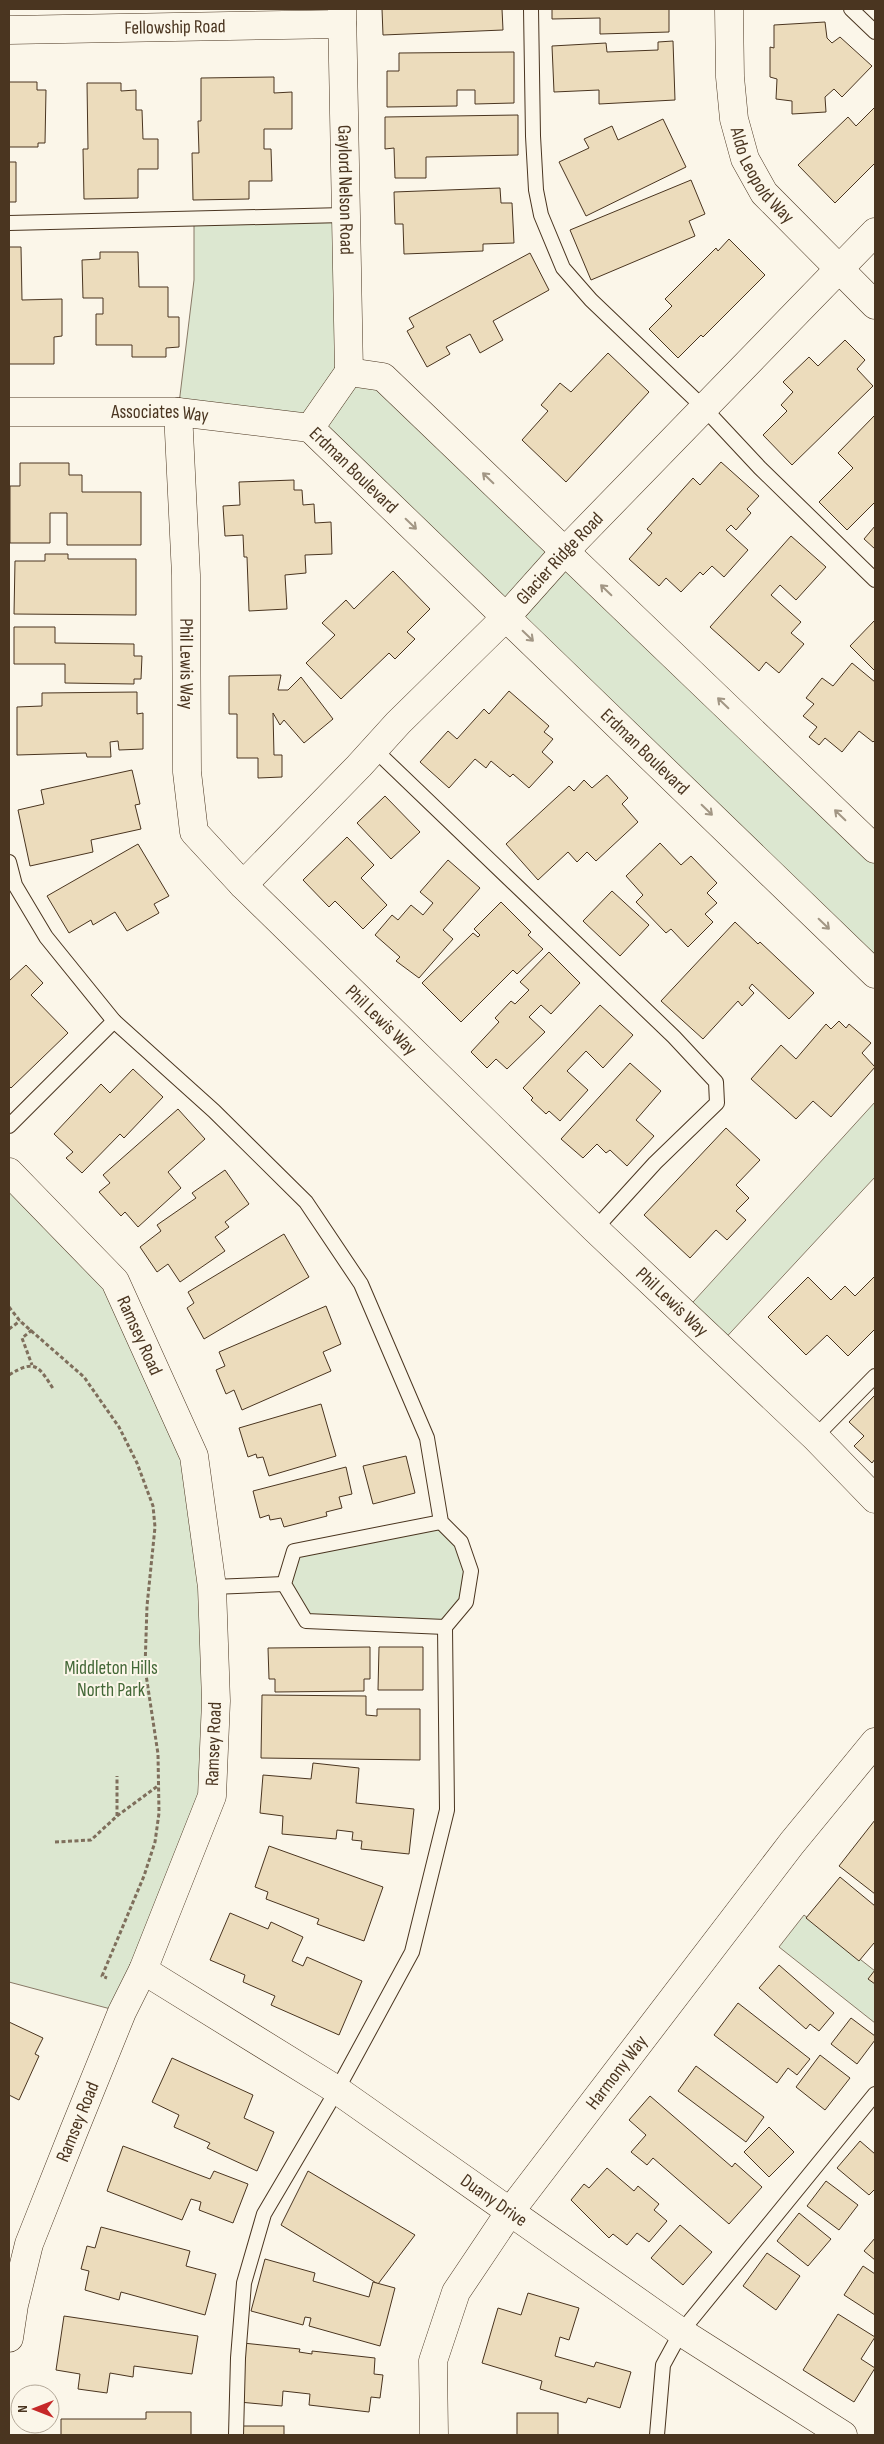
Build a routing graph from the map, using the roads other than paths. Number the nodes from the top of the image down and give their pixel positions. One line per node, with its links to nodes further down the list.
1 (531, 9): 13 (lane)
2 (730, 9): 10 (street, Aldo Leopold Way)
3 (851, 9): 6 (lane)
4 (342, 16): 5 (street, Fellowship Road); 7 (street, Gaylord Nelson Road)
5 (9, 30)
6 (875, 32)
7 (344, 215): 8 (lane); 12 (street, Gaylord Nelson Road)
8 (9, 223)
9 (875, 232): 10 (street, Glacier Ridge Road)
10 (840, 269): 11 (street, Aldo Leopold Way); 13 (street, Glacier Ridge Road)
11 (875, 305)
12 (349, 372): 16 (street, Erdman Boulevard); 17 (street, one-way to 12)
13 (703, 407): 17 (street, Glacier Ridge Road); 18 (lane)
14 (9, 412): 15 (street, Associates Way)
15 (178, 412): 16 (street, Associates Way); 23 (street, Phil Lewis Way)
16 (310, 428): 19 (street, Erdman Boulevard, one-way to 19)
17 (565, 551): 19 (street, Glacier Ridge Road); 21 (street, one-way to 17)
18 (875, 580)
19 (507, 616): 20 (street, Glacier Ridge Road); 24 (street, Erdman Boulevard, one-way to 24)
20 (374, 749): 23 (street, Glacier Ridge Road); 28 (lane)
21 (875, 849)
22 (9, 862): 25 (lane)
23 (242, 885): 28 (street, Phil Lewis Way)
24 (875, 974)
25 (114, 1021): 26 (lane); 32 (lane)
26 (9, 1126)
27 (9, 1172): 34 (street, Ramsey Road)
28 (595, 1228): 30 (street, Phil Lewis Way)
29 (875, 1376): 30 (lane)
30 (815, 1437): 31 (street, Phil Lewis Way)
31 (875, 1499)
32 (441, 1522): 33 (lane); 35 (lane)
33 (284, 1584): 34 (lane); 35 (lane)
34 (212, 1587): 37 (street, Ramsey Road)
35 (445, 1627): 38 (lane)
36 (875, 1742): 40 (street, Harmony Way)
37 (143, 1970): 38 (street, Duany Drive); 42 (street, Ramsey Road)
38 (337, 2090): 40 (street, Duany Drive); 44 (lane)
39 (875, 2094): 41 (lane)
40 (509, 2213): 41 (street, Duany Drive); 45 (street, Harmony Way)
41 (681, 2332): 46 (lane); 47 (street, Duany Drive)
42 (9, 2334): 43 (street, Ramsey Road)
43 (9, 2338)
44 (236, 2435)
45 (434, 2435)
46 (657, 2435)
47 (843, 2435)

